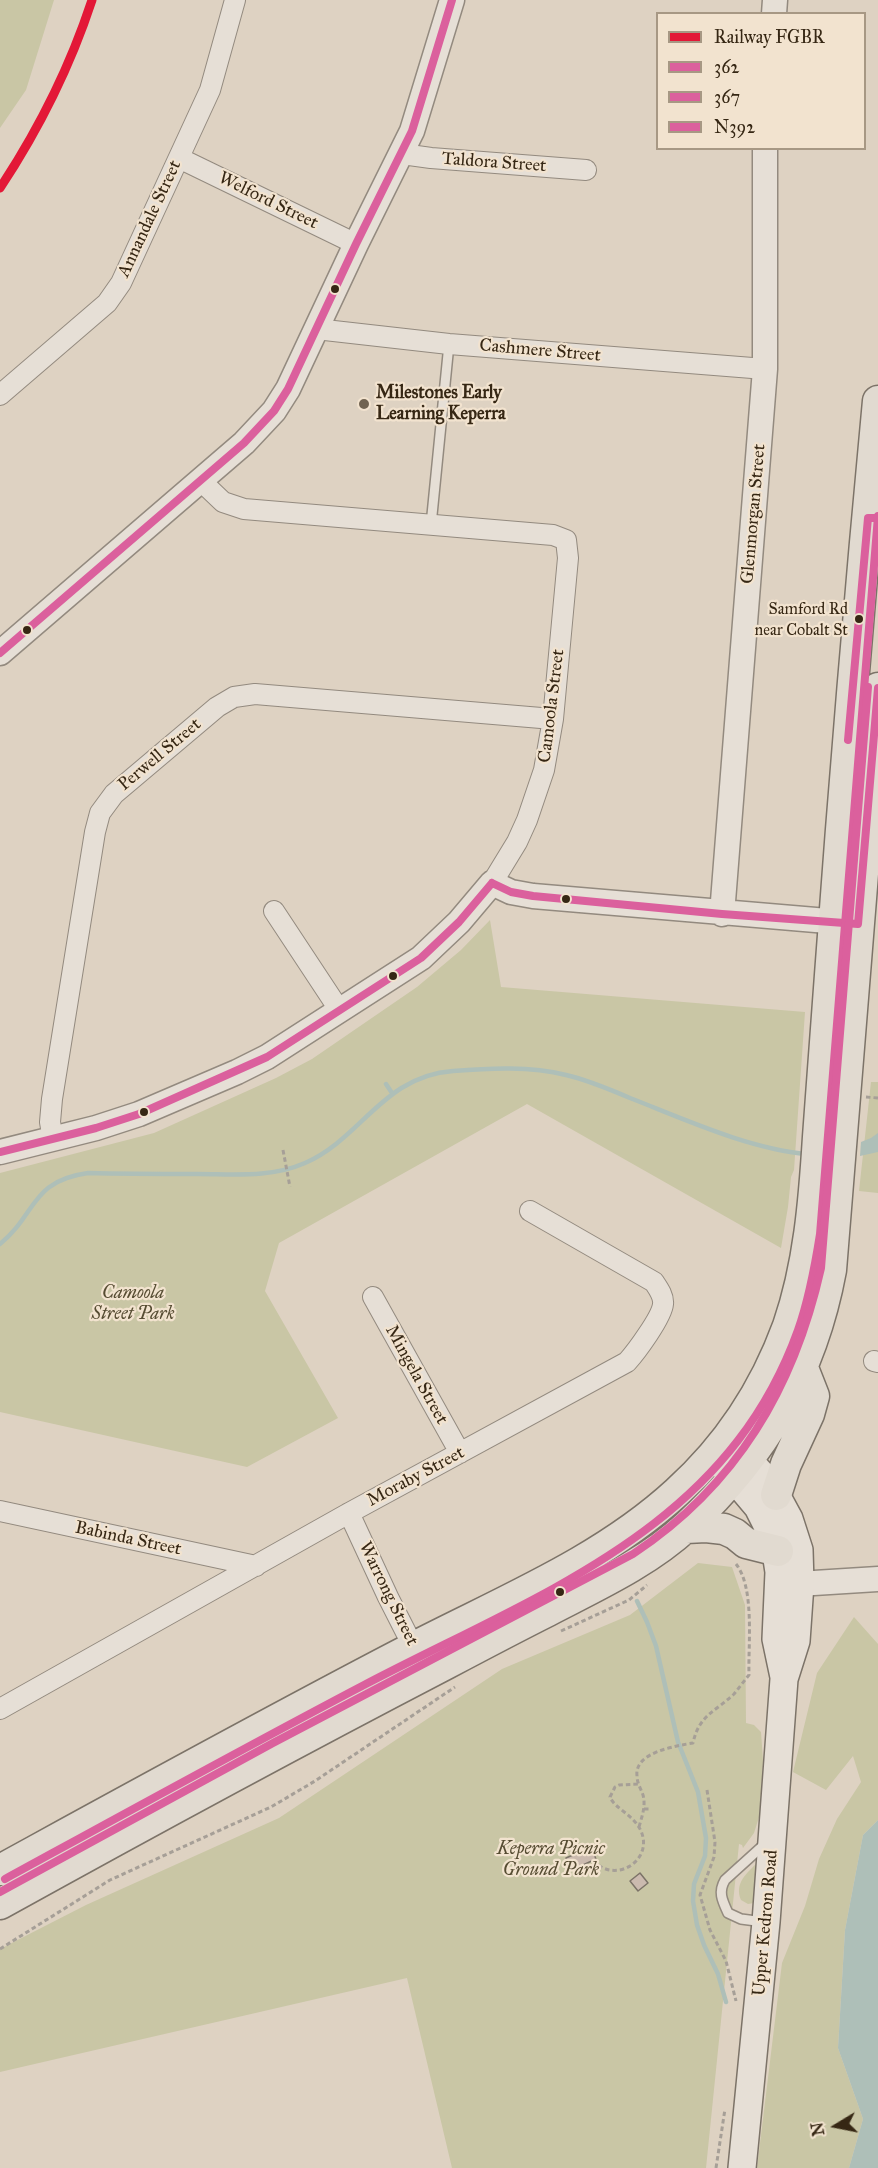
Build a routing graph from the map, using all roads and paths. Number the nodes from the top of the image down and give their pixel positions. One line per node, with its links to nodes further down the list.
1 (235, 0): 5 (street, Annandale Street)
2 (452, 0): 4 (street)
3 (765, 150): 10 (street, Glenmorgan Street)
4 (402, 154): 6 (street, Taldora Street); 7 (street)
5 (179, 158): 7 (street, Welford Street); 11 (street, Annandale Street)
6 (586, 170)
7 (356, 244): 8 (street)
8 (315, 328): 9 (street, Cashmere Street); 13 (street)
9 (449, 344): 10 (street, Cashmere Street); 15 (lane)
10 (765, 369): 21 (street, Glenmorgan Street)
11 (0, 395)
12 (878, 401): 14 (main road)
13 (201, 481): 15 (street, Camoola Street); 16 (street)
14 (873, 518): 22 (main road)
15 (431, 525): 18 (street, Camoola Street)
16 (0, 653)
17 (878, 688): 22 (main road)
18 (553, 719): 19 (street, Camoola Street); 26 (street, Perwell Street)
19 (492, 883): 21 (street); 23 (street, Camoola Street)
20 (274, 911): 23 (street)
21 (722, 914): 22 (street)
22 (846, 923): 29 (main road)
23 (340, 1011): 26 (street, Camoola Street)
24 (864, 1097): 25 (path)
25 (878, 1098)
26 (53, 1140): 28 (street, Camoola Street)
27 (283, 1150): 30 (path)
28 (0, 1152)
29 (827, 1172): 33 (main road); 34 (main road)
30 (290, 1187)
31 (530, 1212): 35 (street, Moraby Street)
32 (373, 1297): 35 (street, Mingela Street)
33 (803, 1368): 36 (main road); 37 (main road)
34 (721, 1446): 36 (main road, Upper Kedron Road); 48 (main road)
35 (460, 1453): 39 (street, Moraby Street)
36 (742, 1469): 37 (main road, Upper Kedron Road); 40 (main road); 41 (main road, Upper Kedron Road)
37 (776, 1495): 46 (main road, Upper Kedron Road)
38 (0, 1511): 43 (street, Babinda Street)
39 (349, 1513): 43 (street, Moraby Street); 48 (street, Warrong Street)
40 (686, 1528): 41 (main road); 49 (main road)
41 (777, 1551): 46 (main road, Upper Kedron Road)
42 (735, 1564): 52 (path)
43 (256, 1566): 51 (street, Moraby Street)
44 (878, 1579): 46 (street)
45 (652, 1580): 47 (path)
46 (789, 1585): 57 (main road, Upper Kedron Road)
47 (551, 1635)
48 (414, 1647): 49 (street, Warrong Street); 59 (main road)
49 (427, 1674): 60 (main road)
50 (460, 1683): 62 (path)
51 (0, 1709)
52 (639, 1784): 54 (path); 56 (path)
53 (707, 1790): 63 (path)
54 (644, 1809): 55 (path); 56 (path)
55 (650, 1809)
56 (639, 1827): 58 (path)
57 (774, 1836): 61 (main road, Upper Kedron Road); 61 (lane)
58 (593, 1860)
59 (0, 1870)
60 (0, 1904)
61 (766, 1922): 66 (main road, Upper Kedron Road)
62 (0, 1949)
63 (736, 2002)
64 (726, 2099): 65 (path)
65 (716, 2168)
66 (742, 2168)

